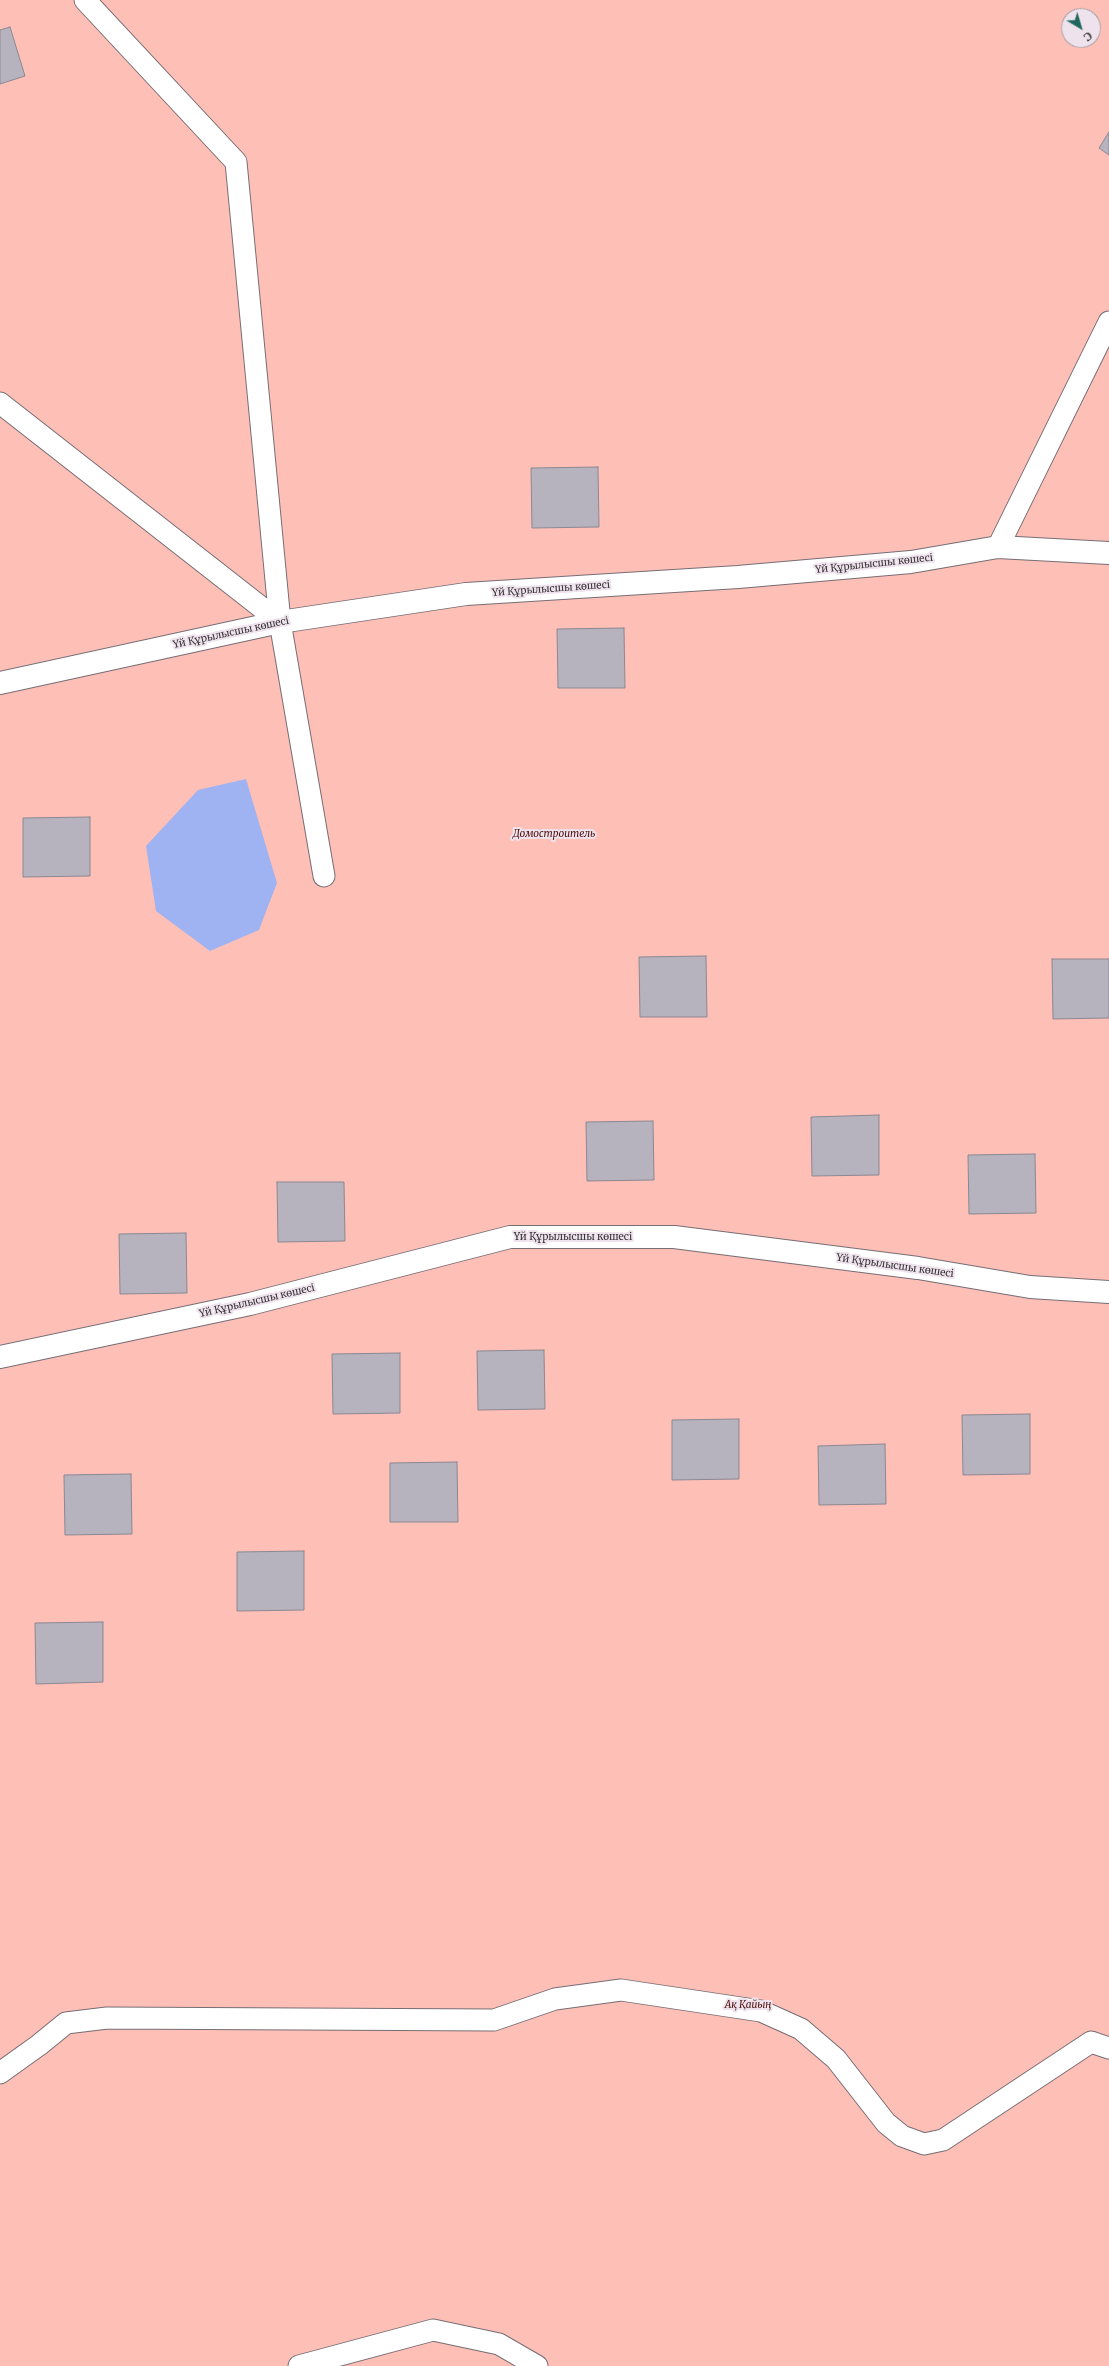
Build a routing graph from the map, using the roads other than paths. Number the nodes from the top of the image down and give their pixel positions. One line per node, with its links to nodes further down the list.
1 (85, 0): 6 (lane)
2 (1109, 322): 4 (lane)
3 (0, 404): 6 (lane)
4 (998, 547): 5 (street, Үй Құрылысшы көшесі); 6 (street, Үй Құрылысшы көшесі)
5 (1109, 553)
6 (280, 622): 7 (street, Үй Құрылысшы көшесі); 8 (lane)
7 (0, 683)
8 (324, 876)
9 (1109, 1292): 10 (street, Үй Құрылысшы көшесі)
10 (0, 1357)
11 (1109, 2048): 12 (lane)
12 (0, 2072)
13 (299, 2366): 14 (lane)
14 (537, 2366)

